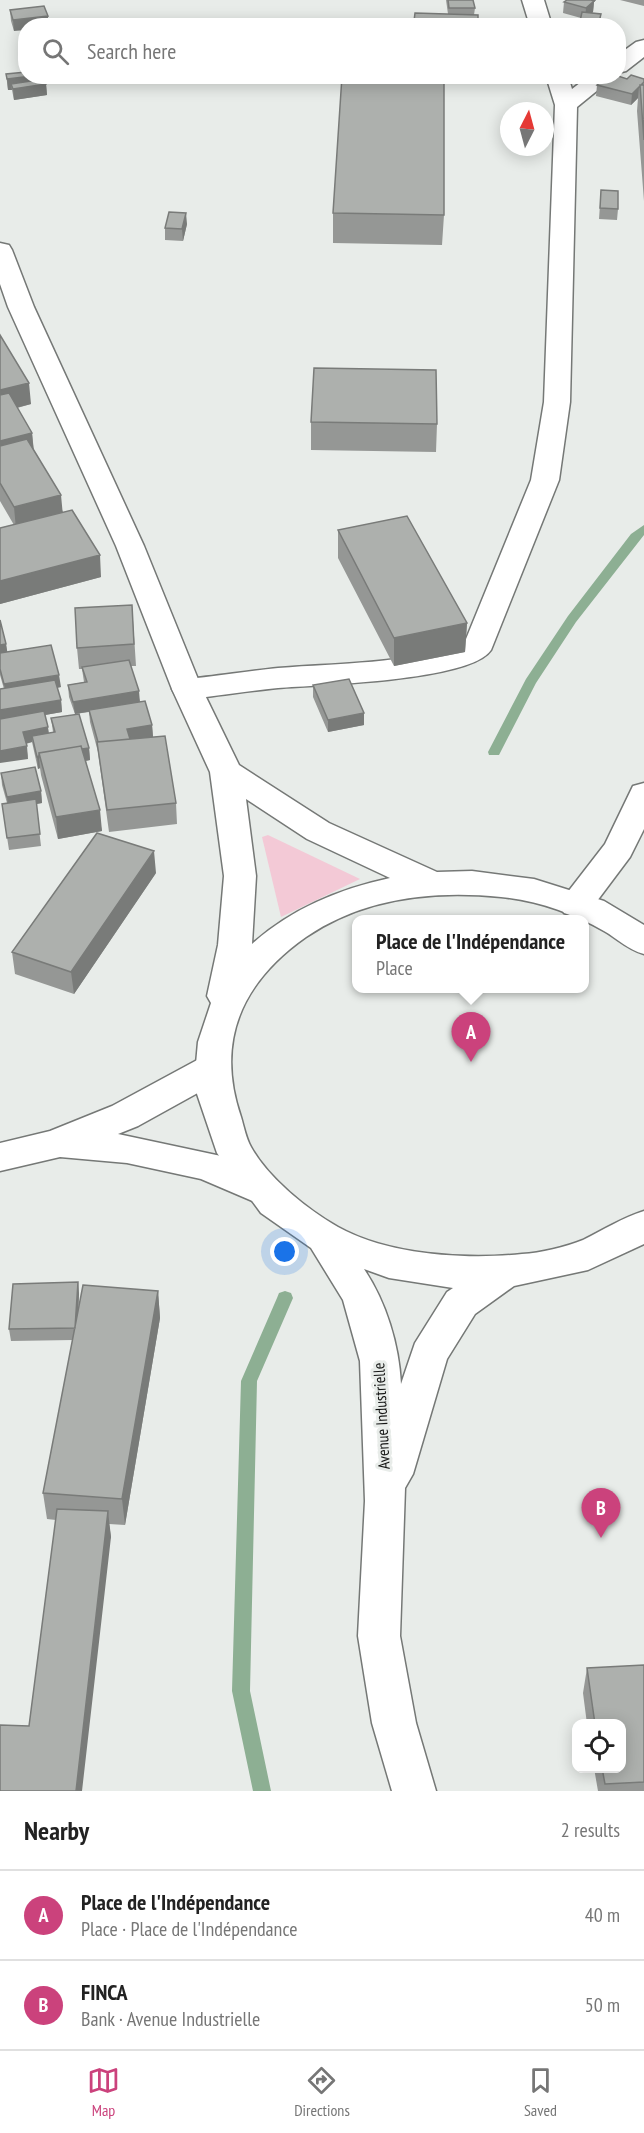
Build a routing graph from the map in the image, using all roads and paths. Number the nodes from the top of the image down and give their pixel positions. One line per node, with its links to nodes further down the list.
1 (533, 0): 2 (main road)
2 (539, 18)
3 (644, 47): 4 (main road)
4 (626, 60)
5 (559, 84): 7 (main road)
6 (594, 84): 7 (main road)
7 (566, 105): 9 (main road)
8 (0, 250): 9 (main road)
9 (187, 689): 10 (main road)
10 (226, 772): 12 (main road); 15 (main road)
11 (644, 794): 13 (main road)
12 (432, 883): 13 (main road); 15 (main road)
13 (576, 904): 14 (main road)
14 (644, 942)
15 (218, 1022): 16 (main road)
16 (211, 1069): 17 (main road); 19 (main road)
17 (56, 1144): 18 (main road); 19 (main road)
18 (0, 1157)
19 (264, 1191): 21 (main road)
20 (644, 1226): 22 (main road)
21 (324, 1237): 22 (main road); 23 (main road, Avenue Industrielle)
22 (503, 1273): 23 (main road, Avenue Industrielle)
23 (385, 1501): 24 (main road, Avenue Industrielle)
24 (414, 1791)

